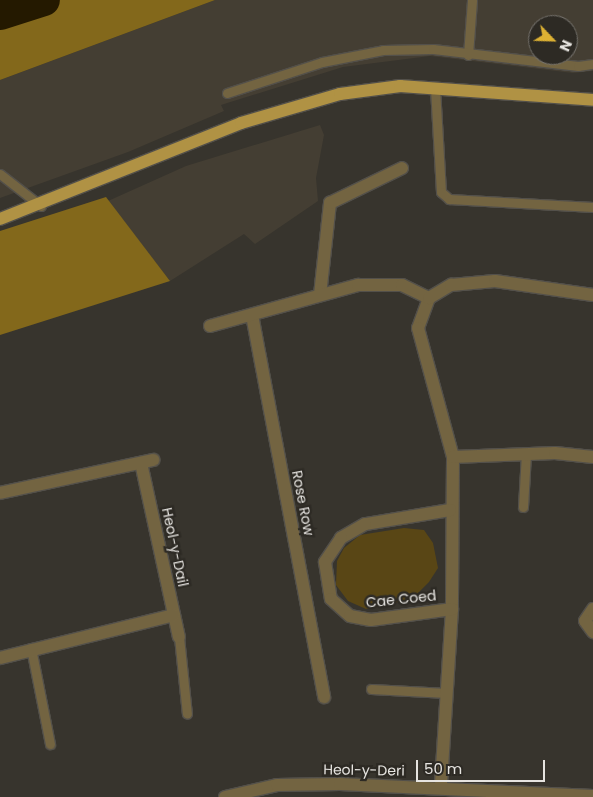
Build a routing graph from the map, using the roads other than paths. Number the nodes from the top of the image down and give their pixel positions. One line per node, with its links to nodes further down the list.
1 (472, 0): 2 (lane)
2 (468, 54): 3 (lane); 5 (lane)
3 (593, 64)
4 (435, 88): 6 (main road); 9 (main road); 10 (lane)
5 (227, 93)
6 (593, 100)
7 (402, 168): 12 (street)
8 (0, 174): 9 (lane)
9 (41, 206): 11 (main road)
10 (593, 207)
11 (0, 219)
12 (320, 295): 14 (street); 15 (street)
13 (593, 295): 14 (street)
14 (429, 298): 18 (street, Cae Coed)
15 (252, 315): 16 (street); 32 (street, Rose Row)
16 (210, 326)
17 (526, 454): 18 (street); 19 (street); 21 (lane)
18 (453, 457): 22 (street, Cae Coed)
19 (593, 457)
20 (0, 493): 25 (street, Heol-y-Dail)
21 (523, 507)
22 (450, 510): 23 (street, Cae Coed); 23 (street, Cae Coed)
23 (452, 608): 31 (street, Cae Coed)
24 (593, 609): 26 (street)
25 (174, 615): 27 (street, Heol-y-Dail); 28 (street)
26 (593, 632)
27 (180, 637): 33 (lane)
28 (31, 648): 29 (street); 34 (lane)
29 (0, 658)
30 (371, 689): 31 (lane)
31 (447, 693): 35 (street, Cae Coed)
32 (324, 697)
33 (187, 714)
34 (50, 744)
35 (441, 786): 36 (street, Heol-y-Deri); 37 (street, Heol-y-Deri)
36 (593, 796)
37 (225, 797)

